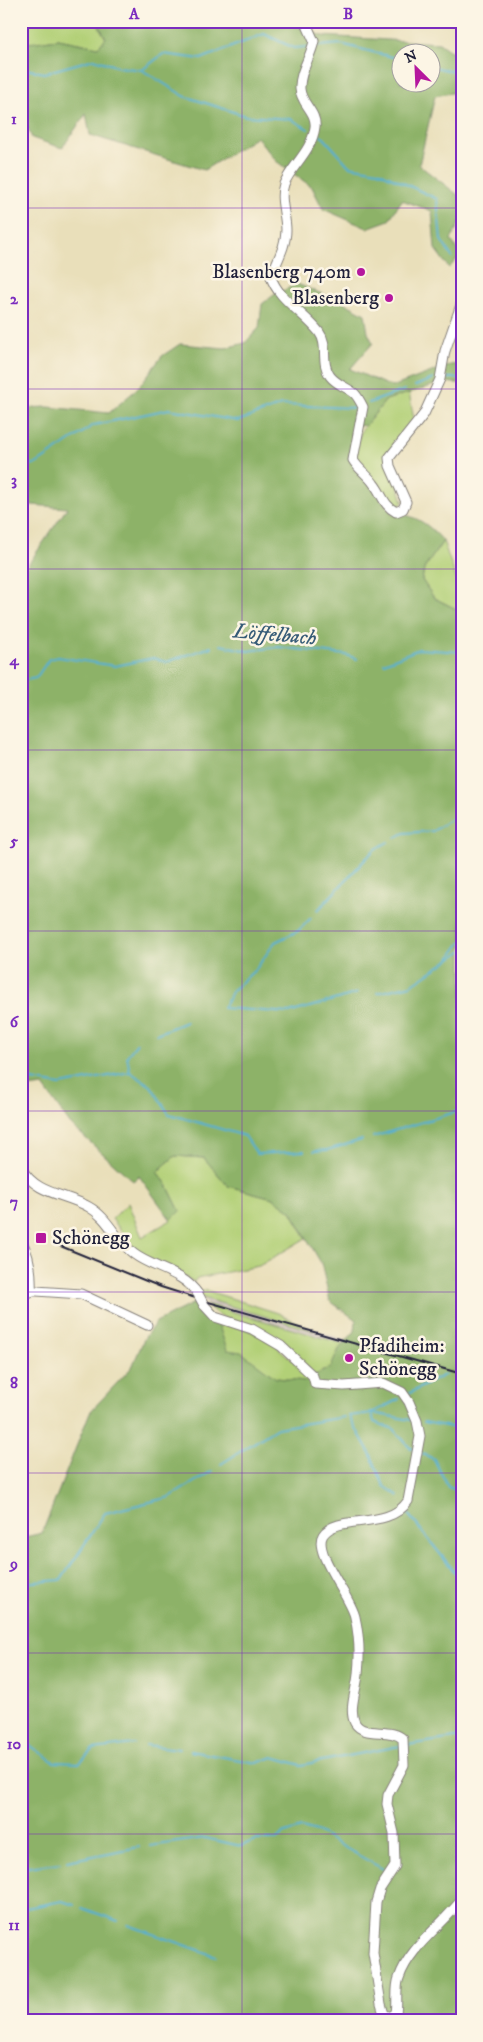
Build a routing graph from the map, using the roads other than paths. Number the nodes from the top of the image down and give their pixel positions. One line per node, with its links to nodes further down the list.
1 (305, 21): 2 (street)
2 (462, 302)
3 (21, 1168): 7 (street, bridge)
4 (21, 1240): 5 (street)
5 (26, 1291): 6 (street)
6 (147, 1326)
7 (462, 1899)

